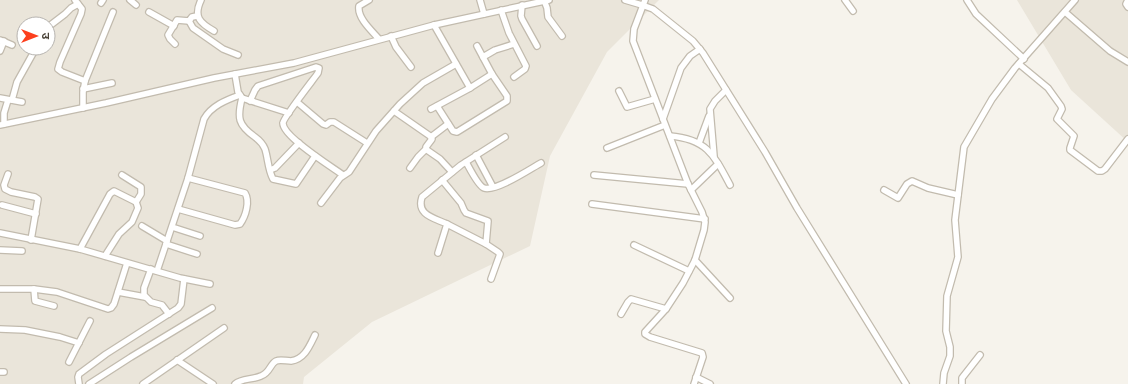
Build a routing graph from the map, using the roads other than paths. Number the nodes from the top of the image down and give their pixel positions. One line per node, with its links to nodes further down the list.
1 (130, 0): 13 (street)
2 (201, 0): 22 (street)
3 (369, 0): 30 (street)
4 (480, 0): 21 (street)
5 (546, 0): 14 (street); 29 (street)
6 (625, 0): 12 (street)
7 (845, 0): 17 (street)
8 (967, 0): 42 (street)
9 (1075, 0): 20 (street)
10 (1128, 0): 15 (street)
11 (76, 2): 23 (street); 50 (street)
12 (644, 2): 37 (street); 58 (street)
13 (136, 5)
14 (522, 5): 16 (street); 36 (street)
15 (1128, 7)
16 (501, 10): 21 (street); 33 (street)
17 (853, 11)
18 (114, 12): 50 (street)
19 (149, 12): 26 (street)
20 (1065, 12): 42 (street); 43 (street)
21 (484, 14): 25 (street)
22 (197, 16): 24 (street); 27 (street)
23 (56, 20)
24 (189, 21): 26 (street); 39 (street)
25 (434, 25): 28 (street); 44 (street)
26 (174, 26): 32 (street)
27 (214, 31)
28 (391, 36): 30 (street); 46 (street)
29 (562, 36)
30 (379, 39): 47 (street)
31 (2, 41): 34 (street); 38 (street)
32 (175, 44)
33 (514, 44): 41 (street); 49 (street)
34 (12, 45)
35 (477, 46): 41 (street)
36 (537, 46)
37 (700, 49): 54 (street); 69 (street)
38 (0, 51)
39 (238, 55)
40 (32, 56): 59 (street)
41 (483, 57): 48 (street)
42 (1024, 58): 45 (street)
43 (1128, 62)
44 (456, 64): 52 (street); 66 (street)
45 (1019, 64): 75 (street); 101 (street)
46 (411, 67)
47 (235, 74): 56 (street); 64 (street)
48 (492, 74): 52 (street); 70 (street)
49 (514, 77)
50 (85, 81): 53 (street)
51 (112, 83): 53 (street)
52 (470, 88): 63 (street)
53 (83, 89): 64 (street)
54 (726, 90): 68 (street); 157 (street)
55 (619, 91): 58 (street)
56 (241, 96): 60 (street); 88 (street); 94 (street)
57 (0, 98): 59 (street)
58 (655, 99): 69 (street)
59 (10, 100): 61 (street); 71 (street)
60 (250, 101): 62 (street); 67 (street)
61 (22, 102)
62 (297, 102): 67 (street); 77 (street)
63 (436, 106): 65 (street); 70 (street)
64 (83, 108): 71 (street)
65 (430, 109)
66 (394, 111): 73 (street); 77 (street)
67 (289, 113): 76 (street)
68 (710, 114): 78 (street); 83 (street)
69 (664, 122): 72 (street); 79 (street)
70 (448, 124): 73 (street)
71 (2, 125)
72 (670, 136): 78 (street); 96 (street)
73 (431, 137): 80 (street)
74 (505, 137): 81 (street)
75 (1128, 139)
76 (299, 143): 82 (street); 88 (street)
77 (367, 143): 92 (street)
78 (699, 143): 83 (street)
79 (607, 148)
80 (426, 149): 87 (street); 89 (street)
81 (476, 155): 84 (street); 98 (street)
82 (315, 156): 88 (street); 92 (street)
83 (714, 156): 86 (street)
84 (466, 162): 89 (street); 98 (street)
85 (541, 163): 98 (street)
86 (718, 164): 97 (street); 99 (street)
87 (410, 168)
88 (270, 170)
89 (452, 172): 95 (street)
90 (8, 174): 107 (street)
91 (122, 175): 102 (street)
92 (343, 175): 103 (street)
93 (594, 175): 96 (street)
94 (188, 178): 106 (street); 106 (street)
95 (442, 180): 109 (street); 116 (street)
96 (688, 184): 99 (street)
97 (730, 185)
98 (493, 187)
99 (691, 190): 108 (street)
100 (884, 190): 101 (street)
101 (958, 196): 158 (street)
102 (136, 202): 118 (street); 123 (street)
103 (321, 203)
104 (592, 204): 108 (street)
105 (2, 205): 107 (street)
106 (178, 209): 111 (street)
107 (36, 214): 114 (street)
108 (705, 219): 124 (street)
109 (447, 224): 116 (street); 121 (street)
110 (142, 226): 115 (street)
111 (172, 227): 113 (street); 115 (street)
112 (0, 233): 114 (street)
113 (200, 236)
114 (31, 240): 118 (street)
115 (166, 243): 122 (street); 126 (street)
116 (486, 244): 129 (street)
117 (634, 245): 127 (street)
118 (80, 249): 123 (street)
119 (0, 250): 120 (street)
120 (22, 250)
121 (438, 253)
122 (197, 254)
123 (105, 256): 125 (street)
124 (695, 260): 127 (street); 135 (street)
125 (127, 263): 126 (street); 133 (street)
126 (154, 270): 128 (street); 134 (street)
127 (689, 271): 138 (street)
128 (184, 279): 130 (street); 139 (street)
129 (491, 279)
130 (210, 284)
131 (0, 289): 132 (street)
132 (34, 290): 133 (street); 136 (street)
133 (118, 292): 134 (street)
134 (145, 297): 139 (street)
135 (730, 298)
136 (54, 306)
137 (212, 308): 151 (street)
138 (666, 309): 140 (street); 149 (street)
139 (169, 314): 150 (street)
140 (621, 314)
141 (90, 320): 145 (street)
142 (224, 328): 147 (street)
143 (0, 329): 145 (street)
144 (315, 335): 154 (street)
145 (79, 343): 148 (street)
146 (980, 355): 159 (street)
147 (177, 360): 152 (street); 153 (street)
148 (69, 362)
149 (696, 377): 155 (street); 156 (street)
150 (79, 384)
151 (89, 384)
152 (143, 384)
153 (213, 384)
154 (235, 384)
155 (694, 384)
156 (710, 384)
157 (906, 384)
158 (943, 384)
159 (962, 384)

